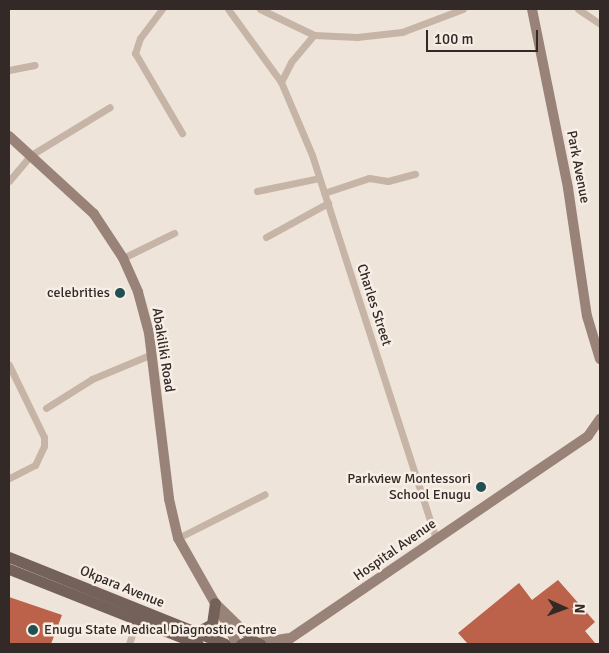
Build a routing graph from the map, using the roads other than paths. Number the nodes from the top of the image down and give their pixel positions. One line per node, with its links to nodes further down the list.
1 (162, 9): 13 (street)
2 (228, 9): 11 (street, Charles Street)
3 (260, 9): 8 (street)
4 (463, 9): 8 (street)
5 (532, 9): 26 (street, Park Avenue)
6 (578, 9): 7 (street)
7 (600, 24)
8 (314, 35): 11 (street)
9 (35, 65): 10 (street)
10 (9, 70)
11 (281, 82): 17 (street, Charles Street)
12 (110, 107): 15 (street)
13 (182, 133)
14 (9, 136): 15 (street, Abakiliki Road)
15 (31, 155): 18 (street); 24 (street, Abakiliki Road)
16 (414, 174): 20 (street)
17 (319, 178): 19 (street); 20 (street, Charles Street)
18 (9, 182)
19 (257, 191)
20 (324, 193): 21 (street, Charles Street)
21 (328, 203): 23 (street); 35 (street, Charles Street)
22 (174, 232): 24 (street)
23 (266, 238)
24 (123, 258): 25 (street, Abakiliki Road)
25 (152, 354): 28 (street); 34 (street, Abakiliki Road)
26 (600, 359)
27 (9, 365): 32 (street)
28 (46, 408)
29 (600, 419): 31 (street)
30 (600, 433): 31 (street)
31 (588, 436): 35 (street, Hospital Avenue)
32 (9, 478)
33 (265, 494): 34 (street)
34 (178, 538): 39 (street, Abakiliki Road)
35 (436, 538): 41 (street, Hospital Avenue)
36 (9, 557): 38 (main road, Okpara Avenue)
37 (9, 569): 38 (main road, Okpara Avenue)
38 (110, 604): 40 (main road, Okpara Avenue); 42 (main road, Okpara Avenue)
39 (216, 604): 42 (main road); 43 (street); 46 (street, Abakiliki Road)
40 (137, 620): 42 (main road, Okpara Avenue); 44 (street)
41 (292, 638): 43 (street); 48 (street, Hospital Avenue)
42 (196, 639): 45 (main road, Okpara Avenue)
43 (257, 642): 47 (main road)
44 (129, 644)
45 (225, 644)
46 (237, 644)
47 (241, 644)
48 (282, 644)

